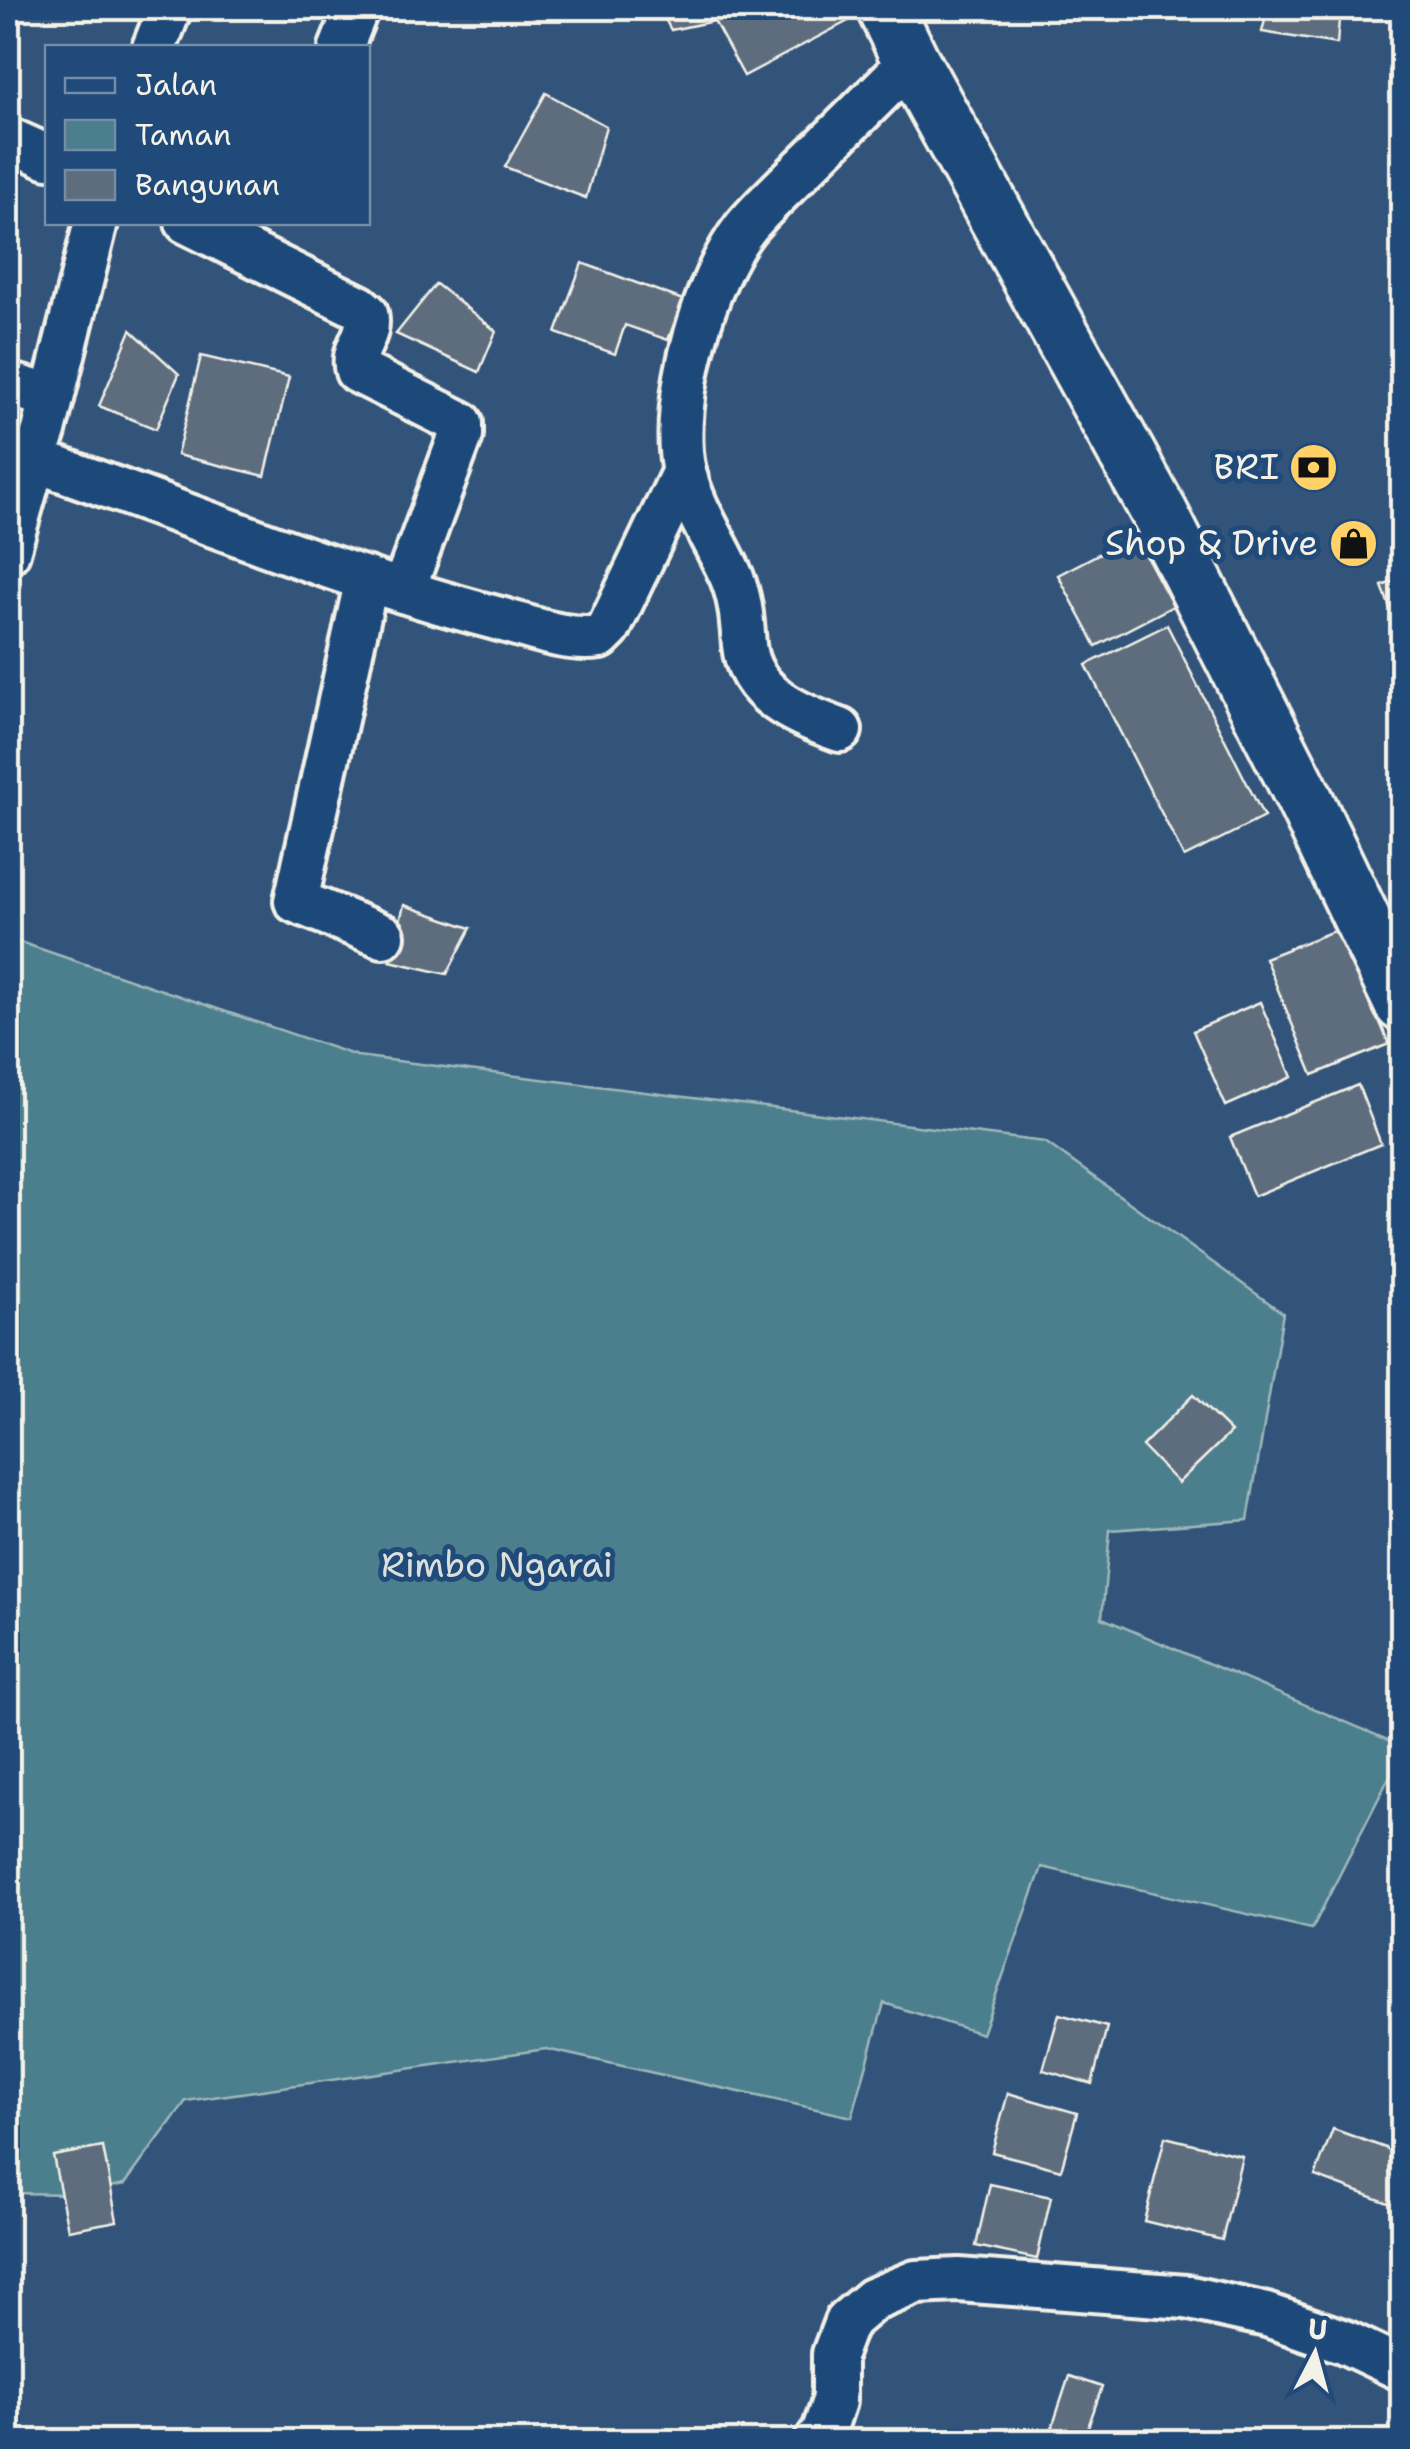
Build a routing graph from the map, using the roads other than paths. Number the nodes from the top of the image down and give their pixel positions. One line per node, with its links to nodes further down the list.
1 (170, 8): 4 (street)
2 (356, 8): 5 (street)
3 (885, 8): 6 (highway)
4 (155, 45)
5 (342, 45)
6 (911, 61): 14 (street); 19 (highway)
7 (8, 139): 8 (street)
8 (45, 156)
9 (95, 225): 12 (street)
10 (193, 225): 16 (street)
11 (8, 384): 12 (street)
12 (52, 397): 13 (street)
13 (34, 460): 15 (street); 16 (street)
14 (684, 471): 16 (street); 17 (street)
15 (8, 552)
16 (385, 585): 18 (street)
17 (840, 730)
18 (382, 936)
19 (1402, 1003)
20 (1402, 2368): 21 (street)
21 (816, 2442)

